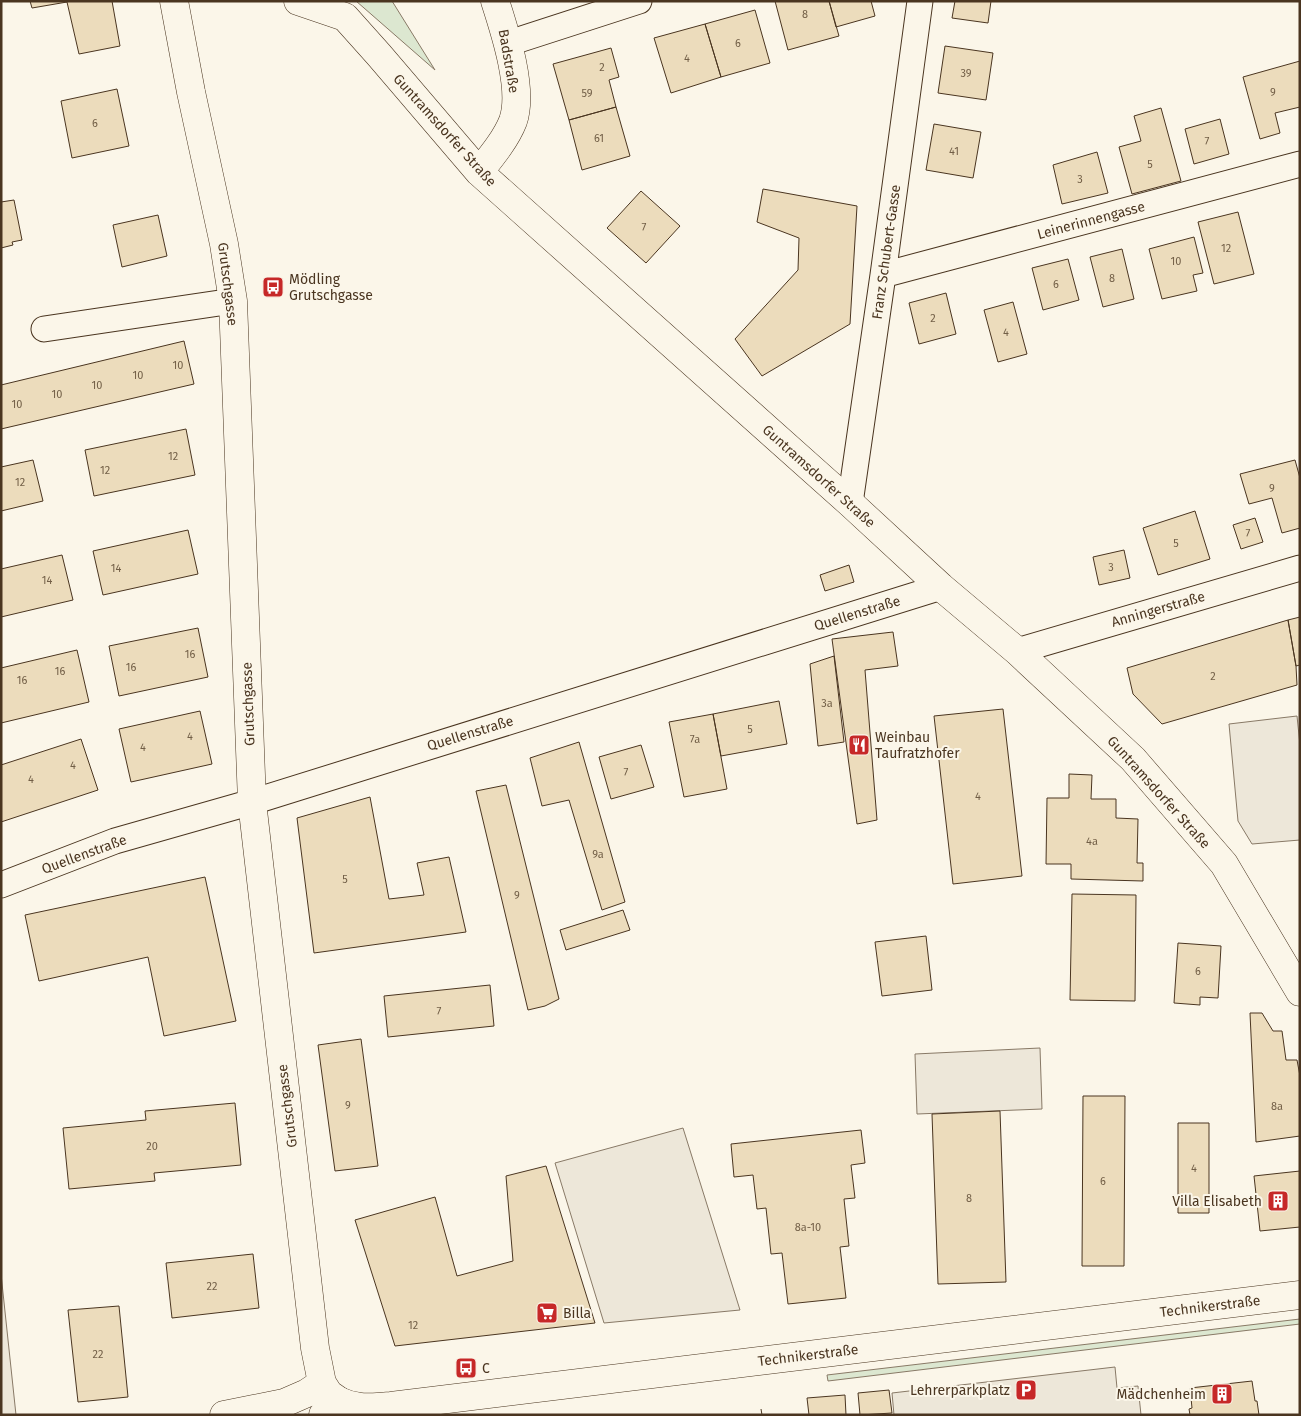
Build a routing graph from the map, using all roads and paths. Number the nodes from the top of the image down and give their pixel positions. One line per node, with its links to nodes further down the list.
1 (174, 1): 10 (street, Grutschgasse)
2 (298, 1): 8 (street, Guntramsdorfer Straße)
3 (495, 1): 6 (street, Badstraße)
4 (640, 1): 6 (street)
5 (920, 1): 9 (street, Franz Schubert-Gasse)
6 (509, 43): 8 (street, Badstraße)
7 (1300, 164): 9 (street, Leinerinnengasse)
8 (479, 172): 12 (street, Guntramsdorfer Straße)
9 (883, 275): 12 (street, Franz Schubert-Gasse)
10 (233, 301): 11 (street); 16 (street, Grutschgasse)
11 (44, 329)
12 (850, 502): 14 (street, Guntramsdorfer Straße)
13 (1300, 568): 15 (street, Anningerstraße)
14 (941, 587): 15 (street, Guntramsdorfer Straße); 16 (street, Quellenstraße)
15 (1017, 651): 18 (street, Guntramsdorfer Straße)
16 (252, 802): 17 (street, Quellenstraße); 20 (street, Grutschgasse)
17 (1, 885)
18 (1300, 992)
19 (1300, 1295): 20 (street, Technikerstraße)
20 (328, 1400): 21 (street)
21 (224, 1415)

